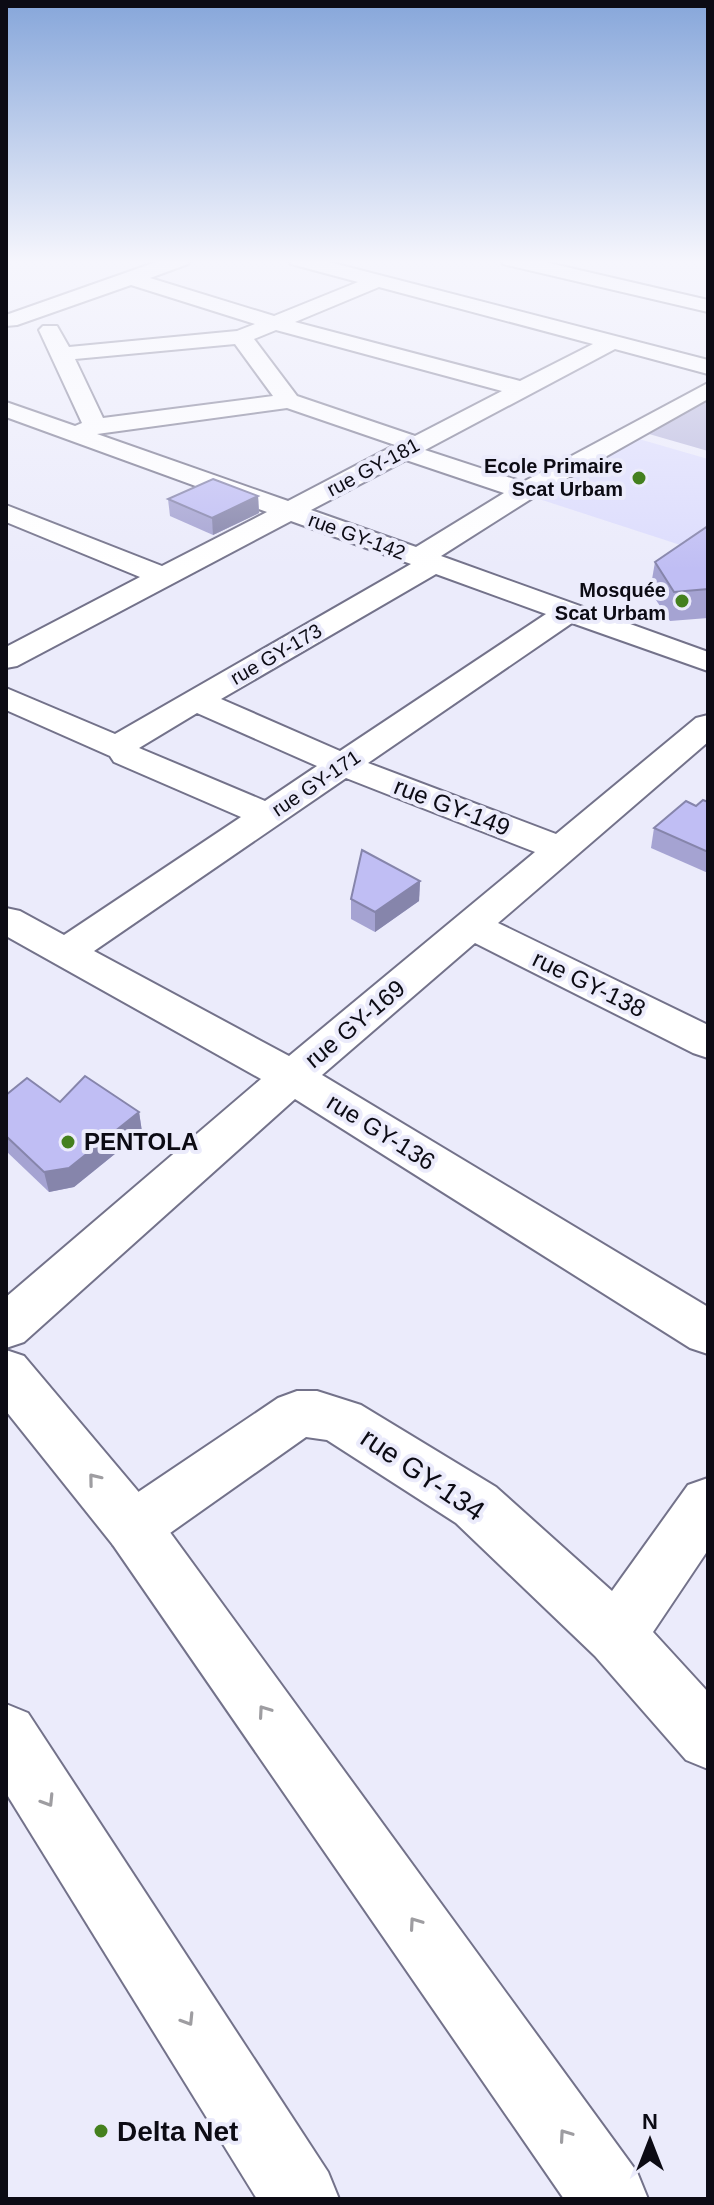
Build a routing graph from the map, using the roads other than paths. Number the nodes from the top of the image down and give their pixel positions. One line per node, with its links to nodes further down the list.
1 (65, 363): 11 (street)
2 (260, 363): 7 (street)
3 (425, 363): 5 (street)
4 (573, 363): 5 (street, rue GY-181)
5 (523, 389): 12 (street, rue GY-181)
6 (708, 390): 13 (street, rue GY-173)
7 (289, 401): 11 (street); 12 (street)
8 (6, 409): 9 (street, rue GY-142)
9 (33, 419): 10 (street); 11 (street, rue GY-142)
10 (6, 430)
11 (85, 430): 14 (street, rue GY-142)
12 (409, 448): 13 (street); 14 (street, rue GY-181)
13 (525, 491): 16 (street, rue GY-173)
14 (290, 511): 16 (street, rue GY-142); 17 (street, rue GY-181)
15 (11, 520): 17 (street)
16 (426, 561): 18 (street, rue GY-142); 22 (street, rue GY-173)
17 (164, 577): 19 (street, rue GY-181)
18 (568, 612): 20 (street, rue GY-142); 25 (street, rue GY-171)
19 (6, 659)
20 (708, 662)
21 (6, 698): 24 (street)
22 (196, 700): 24 (street, rue GY-173); 25 (street, rue GY-149)
23 (708, 725): 27 (street, rue GY-169)
24 (122, 749): 26 (street)
25 (343, 765): 26 (street, rue GY-171); 27 (street, rue GY-149)
26 (268, 815): 30 (street, rue GY-171)
27 (561, 849): 29 (street, rue GY-169)
28 (6, 920): 30 (street, rue GY-136)
29 (471, 925): 31 (street, rue GY-138); 32 (street, rue GY-169)
30 (63, 954): 32 (street, rue GY-136)
31 (708, 1043)
32 (292, 1077): 33 (street, rue GY-169); 34 (street, rue GY-136)
33 (6, 1327)
34 (708, 1333)
35 (6, 1372): 37 (street, one-way to 35)
36 (708, 1503): 38 (street)
37 (133, 1527): 38 (street, rue GY-134); 42 (street, one-way to 37)
38 (616, 1635): 40 (street, rue GY-134)
39 (6, 1735): 41 (street, one-way to 41)
40 (708, 1738)
41 (301, 2199)
42 (610, 2199)

